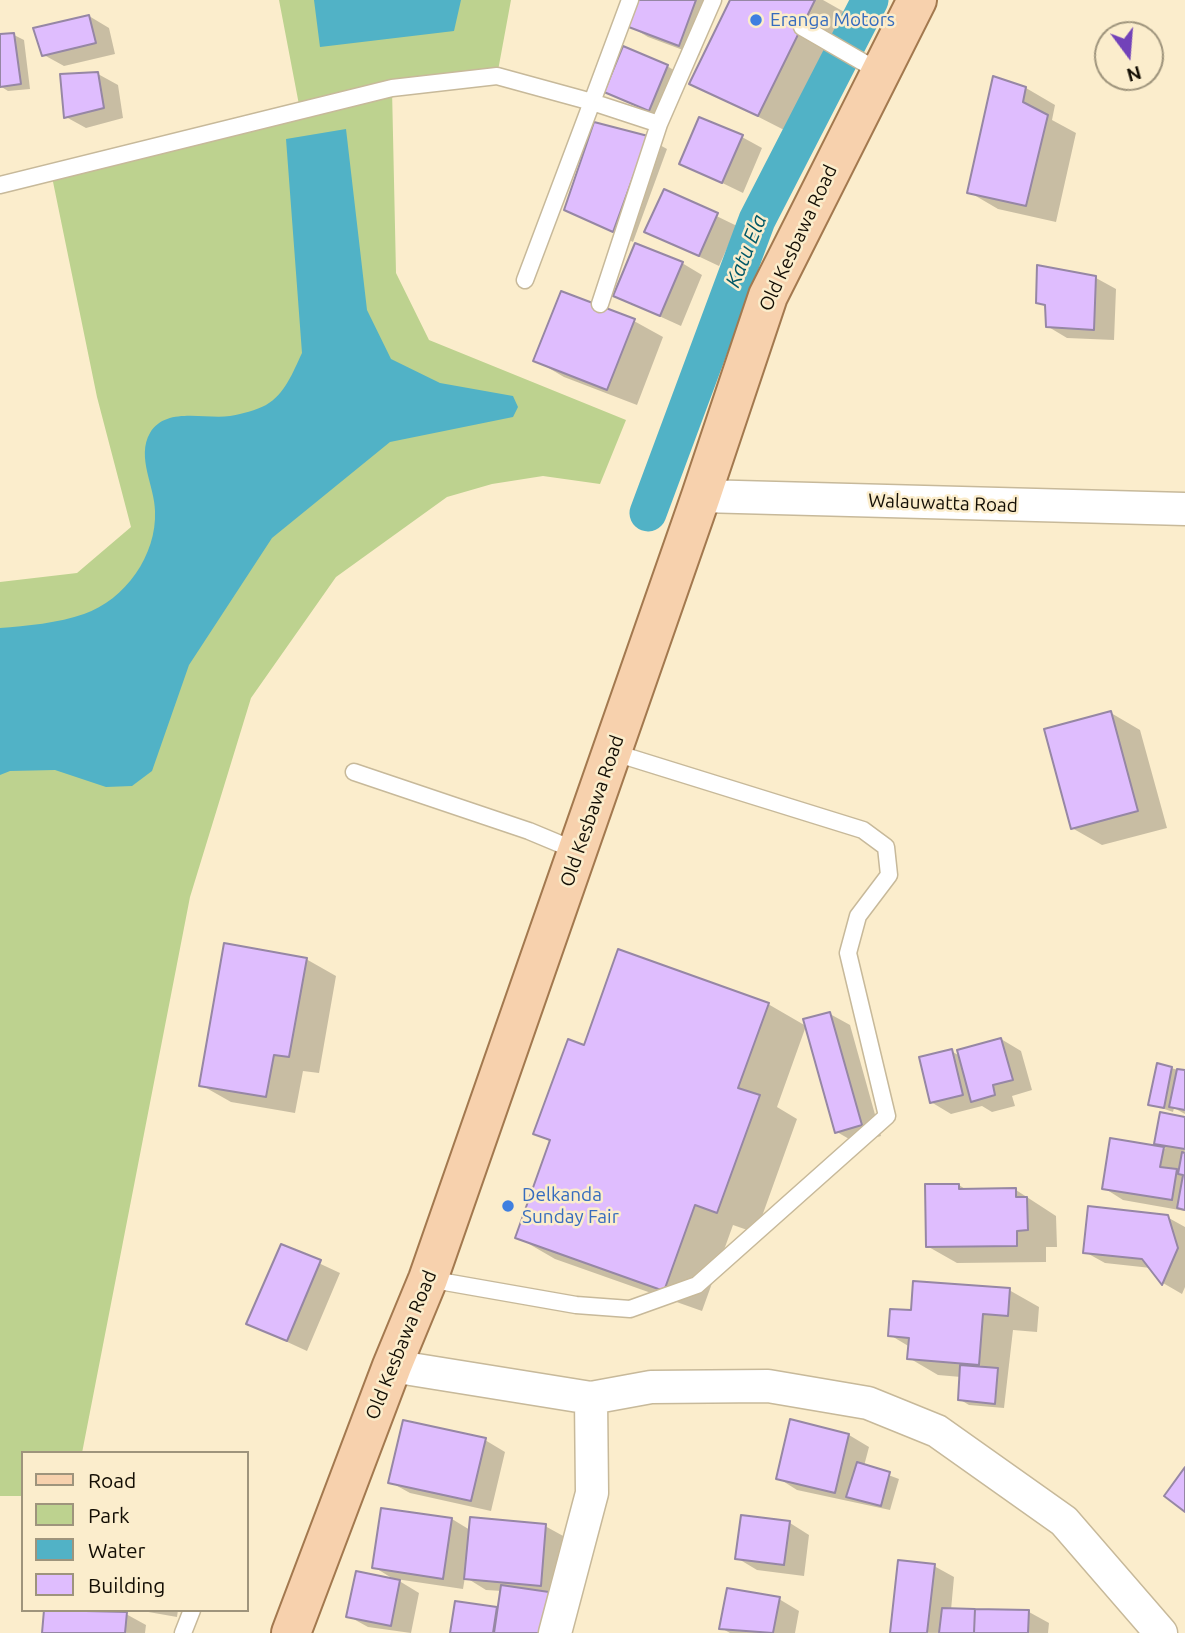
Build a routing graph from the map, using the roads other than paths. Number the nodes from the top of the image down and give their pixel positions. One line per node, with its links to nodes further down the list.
1 (630, 0): 6 (lane)
2 (713, 0): 7 (lane)
3 (917, 0): 5 (main road, Old Kesbawa Road)
4 (802, 27): 5 (lane)
5 (880, 72): 11 (main road, Old Kesbawa Road)
6 (592, 102): 7 (lane); 8 (lane); 9 (lane)
7 (659, 124): 10 (lane)
8 (0, 185)
9 (525, 280)
10 (600, 304)
11 (701, 496): 12 (street, Walauwatta Road); 13 (main road, Old Kesbawa Road)
12 (1185, 509)
13 (612, 752): 15 (main road, Old Kesbawa Road); 16 (lane)
14 (354, 772): 15 (lane)
15 (577, 851): 16 (main road, Old Kesbawa Road)
16 (428, 1279): 17 (main road, Old Kesbawa Road)
17 (392, 1366): 18 (street); 21 (main road, Old Kesbawa Road)
18 (591, 1398): 22 (street); 23 (street)
19 (191, 1612): 20 (lane)
20 (183, 1633)
21 (291, 1633)
22 (555, 1633)
23 (1161, 1633)

